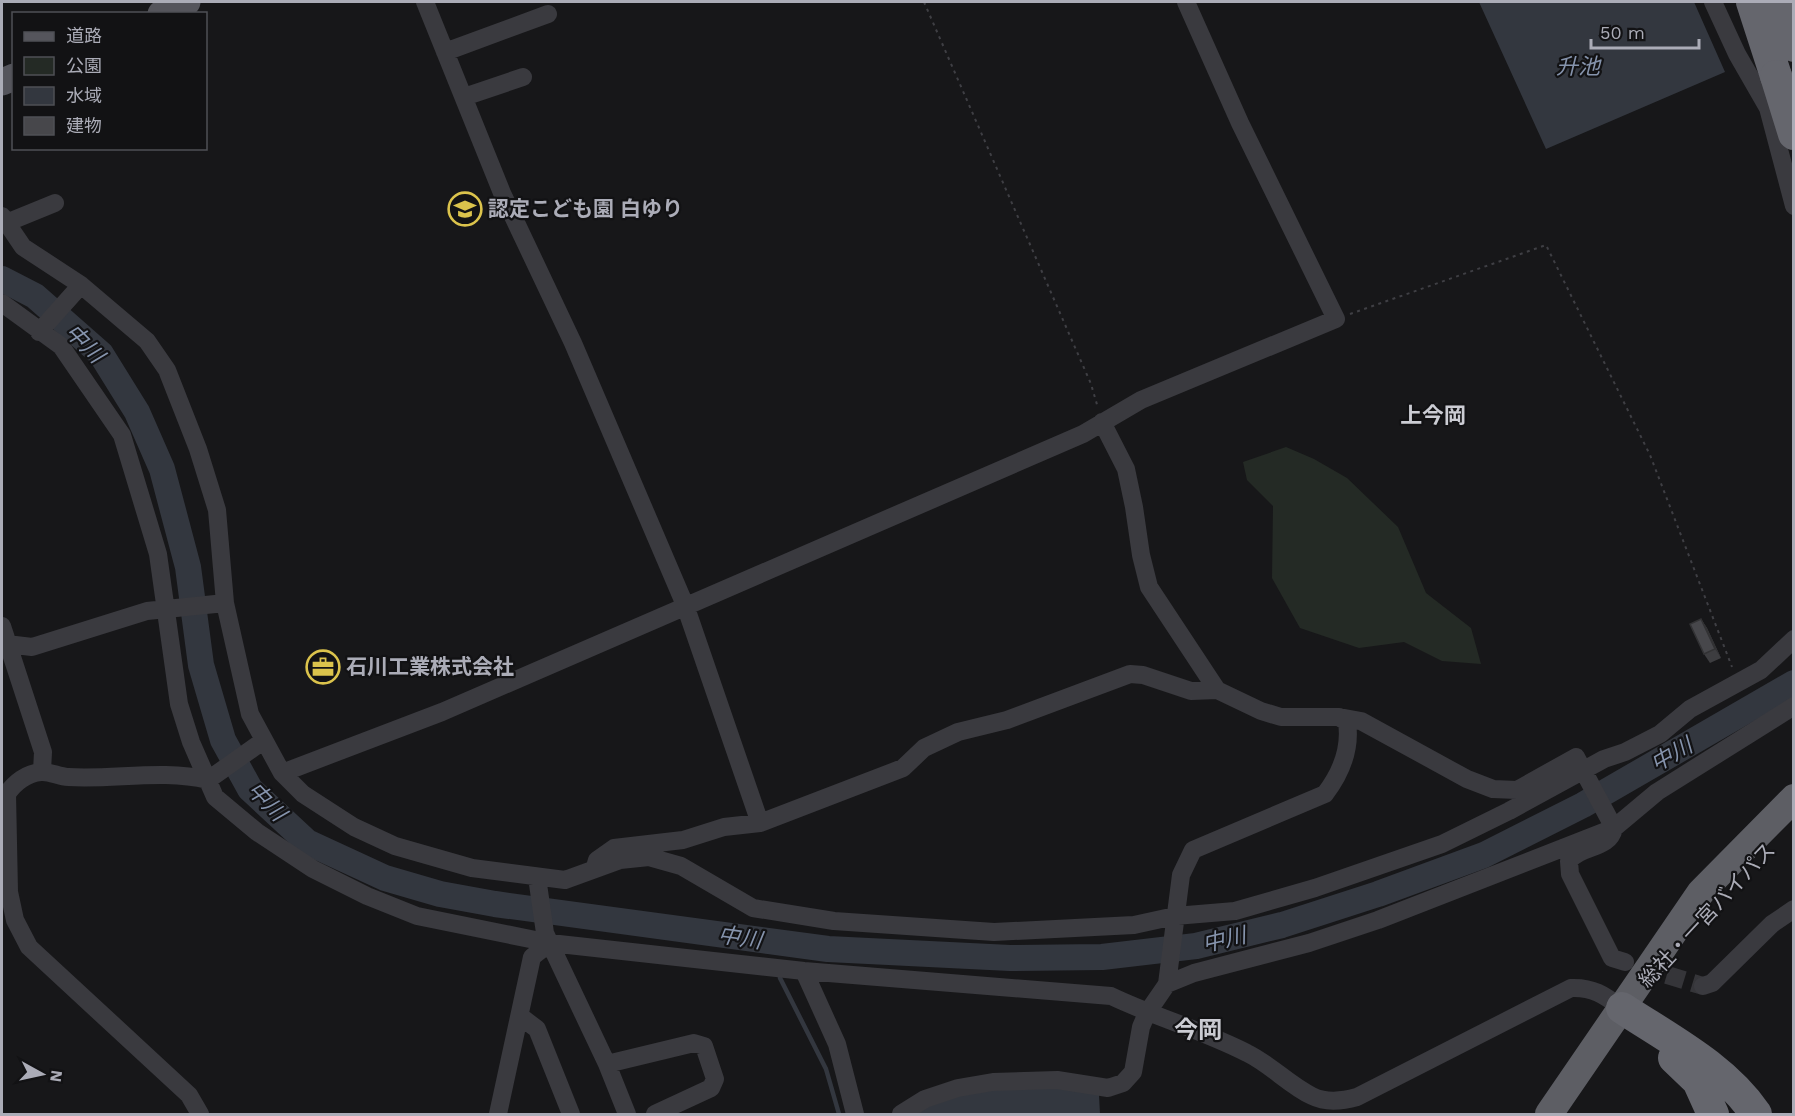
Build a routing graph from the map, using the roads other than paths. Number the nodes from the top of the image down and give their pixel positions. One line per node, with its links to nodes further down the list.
1 (187, 2): 7 (main road)
2 (425, 2): 10 (street)
3 (1186, 2): 22 (street)
4 (1713, 2): 14 (street)
5 (1752, 2): 15 (highway, bridge)
6 (1779, 2): 9 (highway)
7 (160, 9)
8 (548, 14): 10 (street)
9 (1794, 45)
10 (445, 52): 12 (street)
11 (523, 77): 12 (street)
12 (464, 97): 24 (street)
13 (1794, 102): 14 (street)
14 (1768, 108): 17 (street)
15 (1794, 134)
16 (55, 203): 18 (street)
17 (1794, 206)
18 (4, 220): 19 (street)
19 (81, 285): 21 (street); 23 (street)
20 (2, 303): 21 (street)
21 (39, 332): 25 (street)
22 (1102, 422): 24 (street); 29 (street)
23 (225, 603): 25 (street); 32 (street)
24 (686, 604): 34 (street); 38 (street)
25 (166, 611): 28 (street); 36 (street)
26 (2, 626): 28 (street)
27 (1794, 639): 35 (street)
28 (7, 644): 33 (street)
29 (1217, 690): 31 (street); 38 (street)
30 (1794, 706): 40 (street)
31 (1339, 717): 35 (street); 44 (street)
32 (263, 741): 34 (street); 36 (street)
33 (42, 771): 36 (street); 55 (street)
34 (282, 773): 42 (street)
35 (1585, 773): 40 (street); 44 (street)
36 (208, 780): 45 (street)
37 (1794, 798): 50 (highway, 総社・一宮バイパス)
38 (760, 823): 41 (street)
39 (1794, 823): 50 (highway, 総社・一宮バイパス)
40 (1612, 824): 46 (street); 48 (street)
41 (594, 870): 42 (street); 44 (street)
42 (538, 882): 45 (street)
43 (1794, 909): 49 (street)
44 (1175, 916): 48 (street)
45 (547, 938): 47 (street); 52 (street); 53 (street)
46 (1625, 962)
47 (804, 972): 51 (street); 60 (street)
48 (1167, 981): 51 (street)
49 (1703, 986)
50 (1622, 1008): 54 (street); 63 (highway, 総社・一宮バイパス); 64 (highway); 65 (highway)
51 (1147, 1013): 54 (street); 61 (street)
52 (520, 1016): 56 (street); 57 (street)
53 (607, 1064): 58 (street); 59 (street)
54 (1313, 1096): 62 (street)
55 (200, 1114)
56 (498, 1114)
57 (571, 1114)
58 (627, 1114)
59 (655, 1114)
60 (855, 1114)
61 (901, 1114)
62 (1330, 1114)
63 (1549, 1114)
64 (1713, 1114)
65 (1756, 1114)

